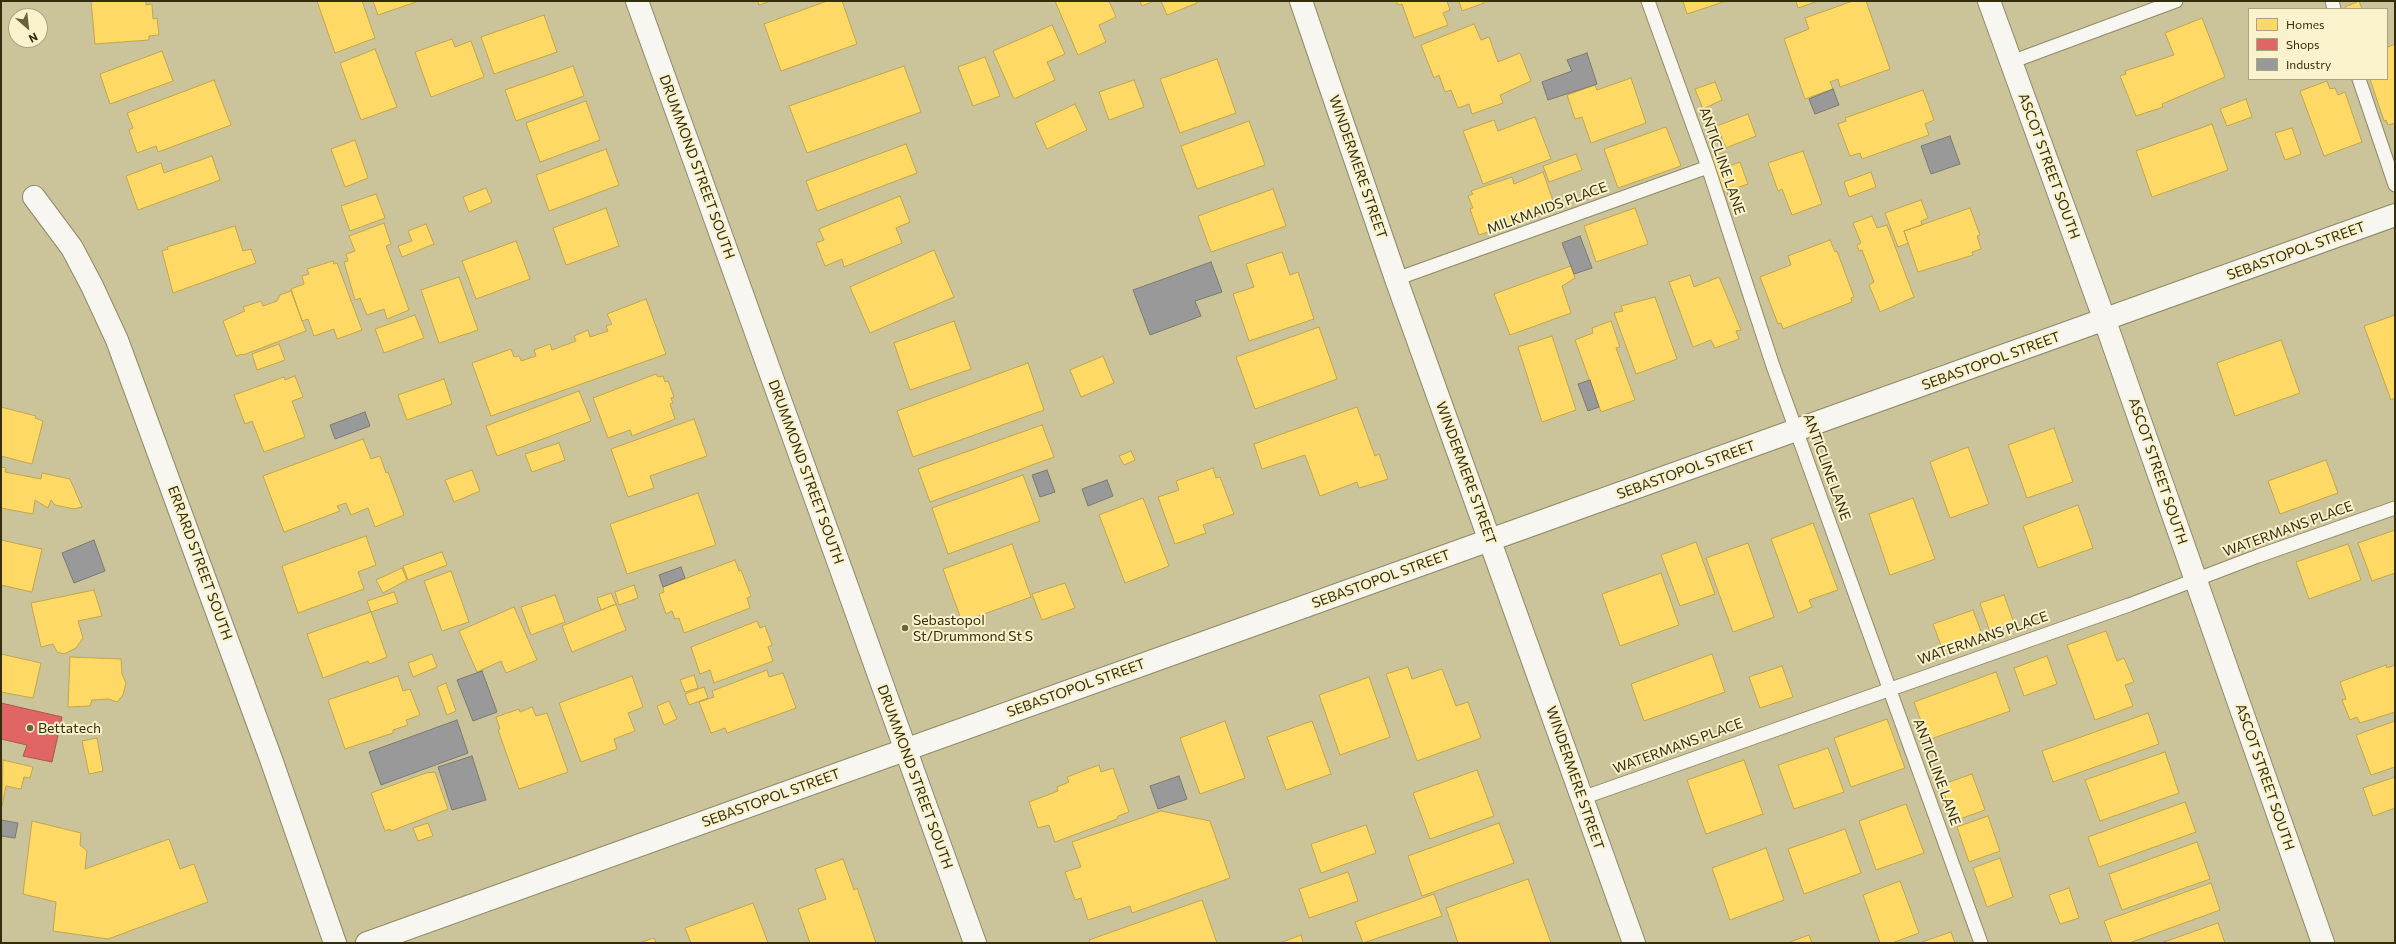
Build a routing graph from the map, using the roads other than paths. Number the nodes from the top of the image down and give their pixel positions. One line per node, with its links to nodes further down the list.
1 (637, 1): 19 (street, DRUMMOND STREET SOUTH)
2 (1301, 1): 12 (street, WINDERMERE STREET)
3 (1648, 1): 8 (lane, ANTICLINE LANE)
4 (1989, 1): 6 (street, ASCOT STREET SOUTH)
5 (2176, 1): 6 (lane)
6 (2011, 62): 13 (street, ASCOT STREET SOUTH)
7 (2359, 80): 9 (lane)
8 (1708, 167): 12 (lane, MILKMAIDS PLACE); 14 (lane, ANTICLINE LANE)
9 (2395, 185)
10 (34, 197): 21 (street, ERRARD STREET SOUTH)
11 (2395, 215): 13 (street, SEBASTOPOL STREET)
12 (1396, 279): 16 (street, WINDERMERE STREET)
13 (2105, 321): 14 (street, SEBASTOPOL STREET); 17 (street, ASCOT STREET SOUTH)
14 (1797, 430): 16 (street, SEBASTOPOL STREET); 18 (lane, ANTICLINE LANE)
15 (2395, 508): 17 (lane, WATERMANS PLACE)
16 (1490, 540): 19 (street, SEBASTOPOL STREET); 20 (street, WINDERMERE STREET)
17 (2195, 579): 18 (lane, WATERMANS PLACE); 26 (street, ASCOT STREET SOUTH)
18 (1890, 688): 20 (lane, WATERMANS PLACE); 25 (lane, ANTICLINE LANE)
19 (905, 750): 22 (street, SEBASTOPOL STREET); 23 (street, DRUMMOND STREET SOUTH)
20 (1582, 798): 24 (street, WINDERMERE STREET)
21 (335, 943)
22 (367, 943)
23 (975, 943)
24 (1634, 943)
25 (1981, 943)
26 (2323, 943)

